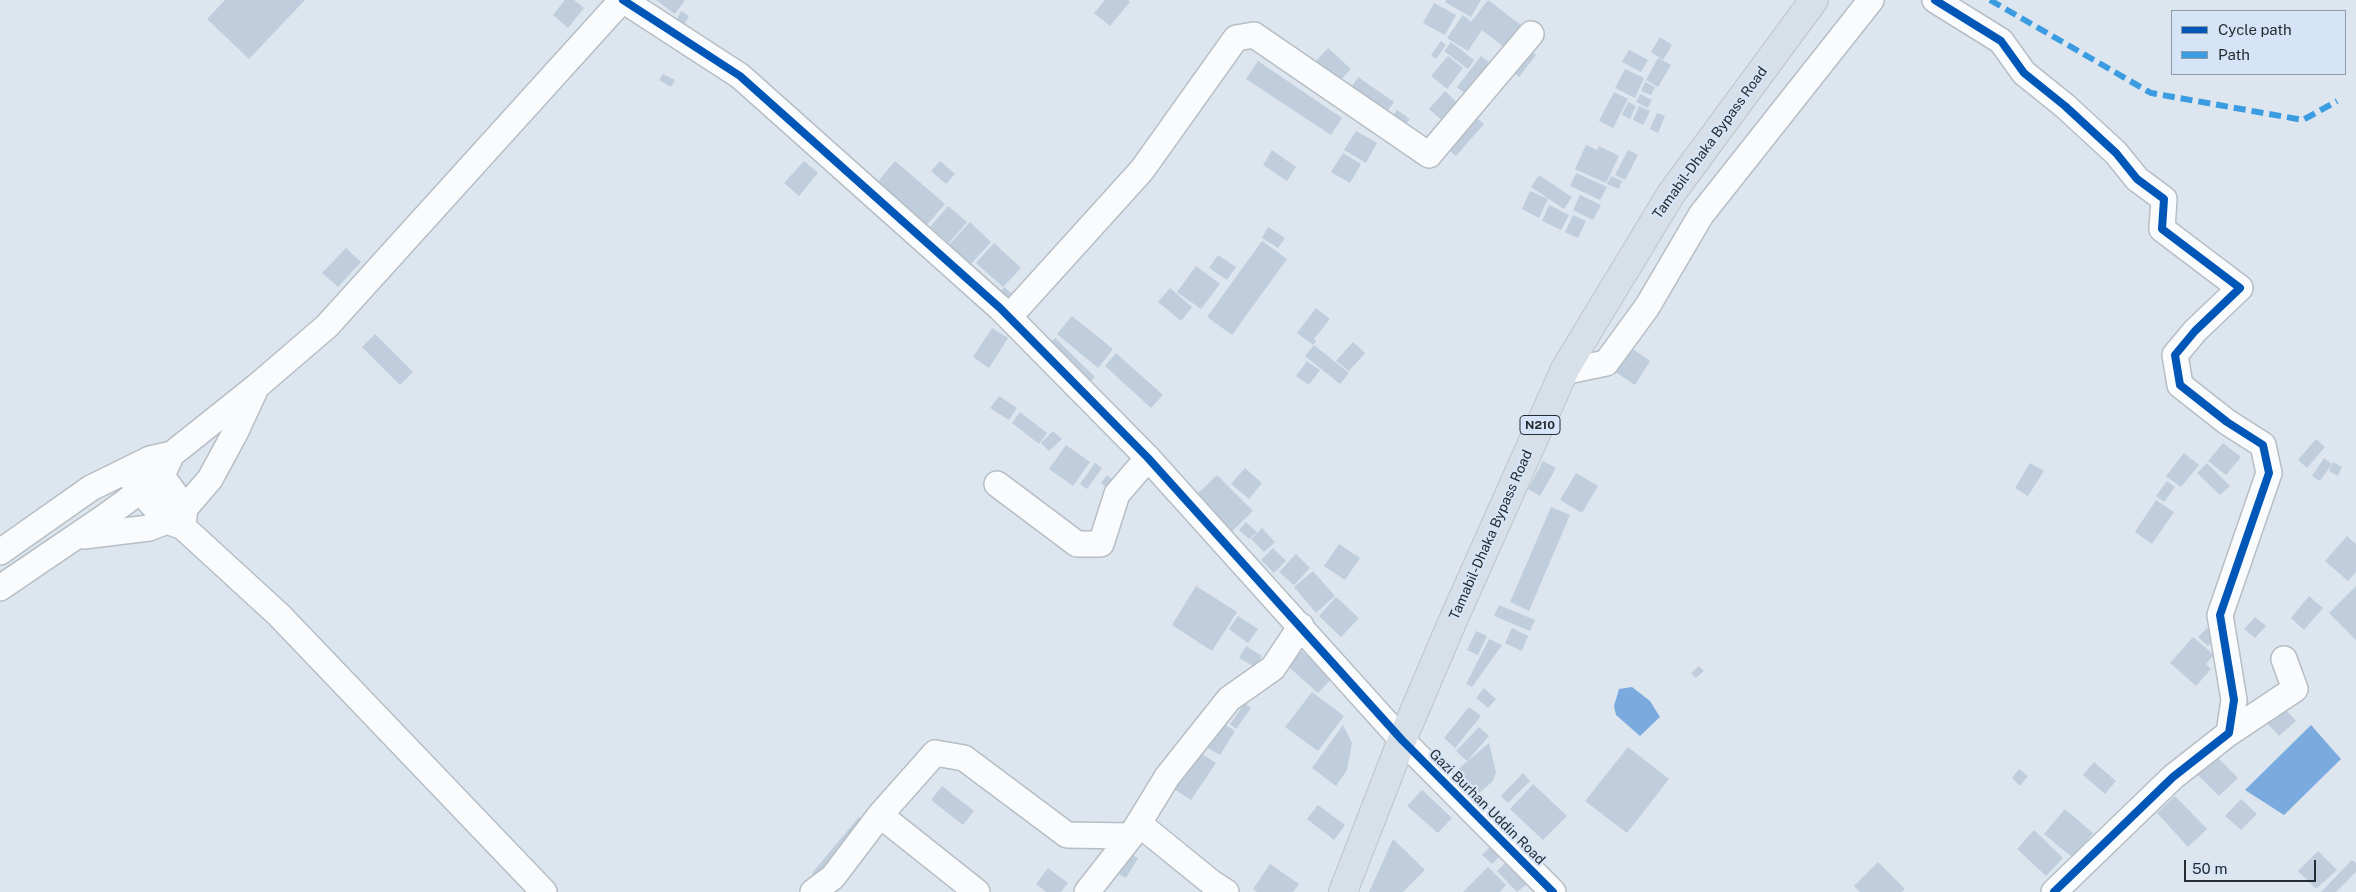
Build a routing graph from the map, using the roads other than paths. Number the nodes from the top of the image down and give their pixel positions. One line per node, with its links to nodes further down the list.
1 (622, 0): 6 (street, Gazi Burhan Uddin Road); 8 (street)
2 (1814, 0): 7 (highway, Tamabil-Dhaka Bypass Road / N210)
3 (1871, 0): 7 (street)
4 (1935, 0): 19 (street)
5 (1531, 34): 6 (street)
6 (1009, 317): 9 (street, Gazi Burhan Uddin Road)
7 (1563, 372): 20 (highway, Tamabil-Dhaka Bypass Road / N210)
8 (256, 387): 10 (street); 13 (street)
9 (1148, 458): 12 (street); 17 (street, Gazi Burhan Uddin Road)
10 (161, 463): 11 (street); 13 (street)
11 (133, 482): 13 (street); 14 (street); 15 (street)
12 (997, 484)
13 (178, 519): 14 (street); 23 (street)
14 (70, 539): 16 (street)
15 (0, 552)
16 (0, 588)
17 (1300, 626): 20 (street, Gazi Burhan Uddin Road); 22 (street)
18 (2284, 659): 19 (street)
19 (2229, 733): 30 (street)
20 (1402, 740): 28 (highway, Tamabil-Dhaka Bypass Road / N210); 29 (street, Gazi Burhan Uddin Road)
21 (880, 815): 22 (street); 24 (street); 25 (street)
22 (1137, 832): 26 (street); 27 (street)
23 (544, 892)
24 (813, 892)
25 (977, 892)
26 (1087, 892)
27 (1226, 892)
28 (1343, 892)
29 (1553, 892)
30 (2054, 892)

